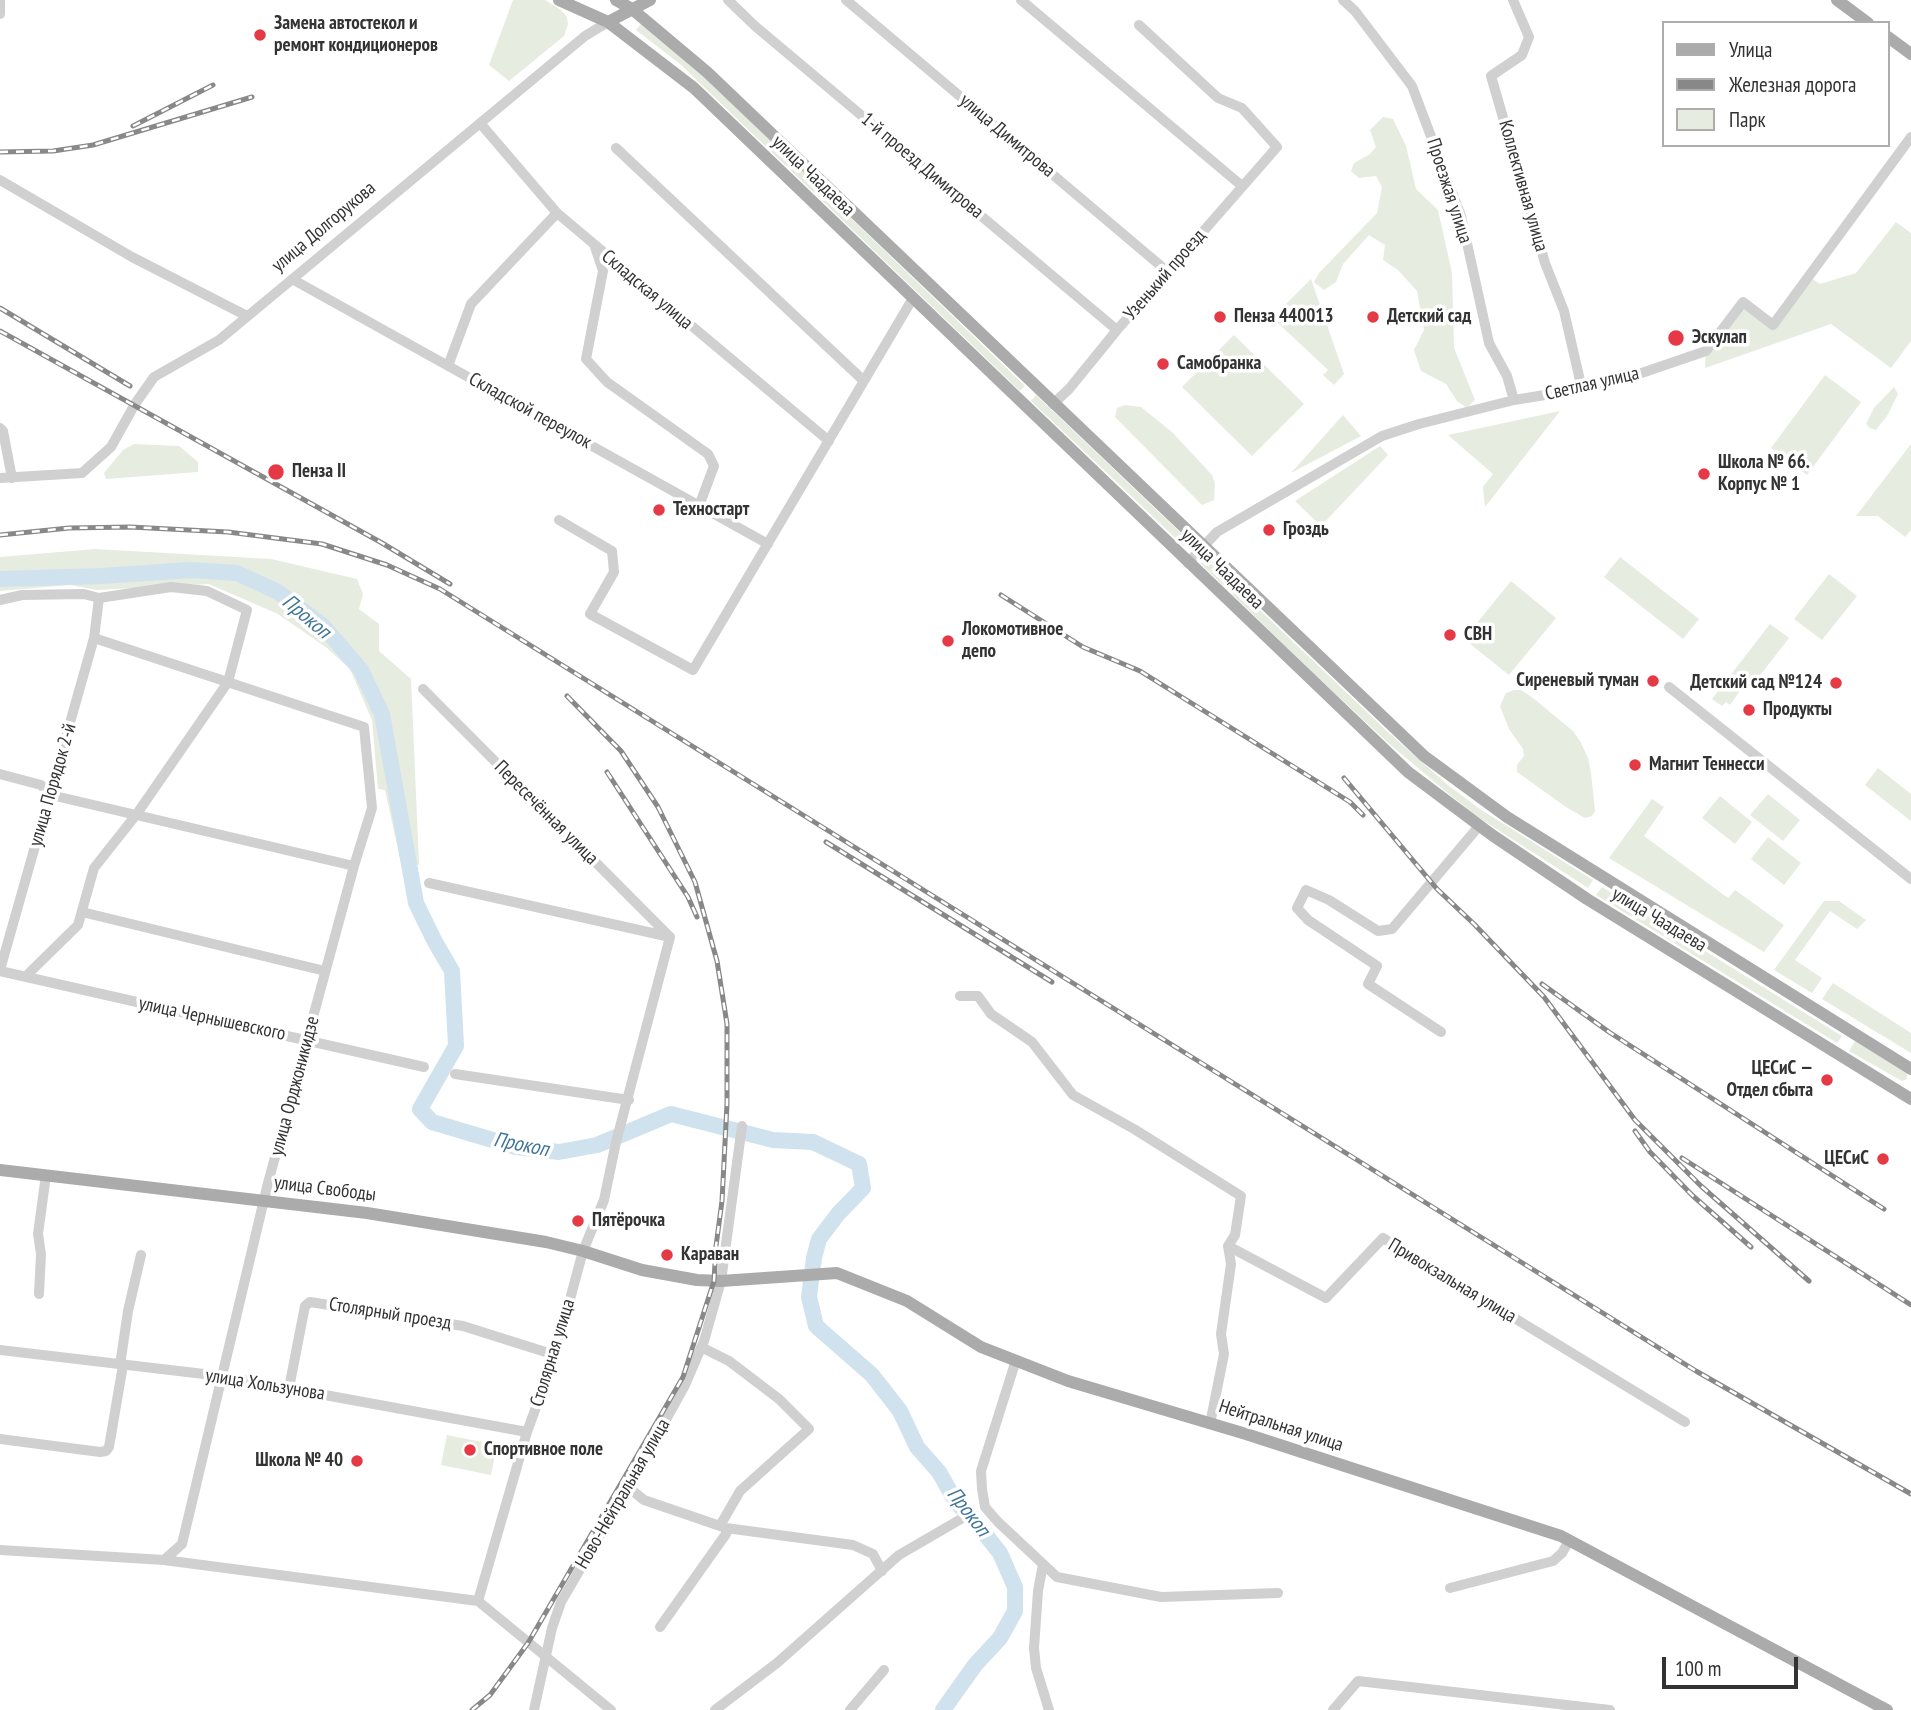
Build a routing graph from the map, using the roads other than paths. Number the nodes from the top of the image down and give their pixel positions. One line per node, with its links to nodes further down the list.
1 (1, 0): 12 (street)
2 (559, 0): 14 (main road, улица Чаадаева)
3 (616, 0): 11 (main road, улица Чаадаева)
4 (650, 0): 11 (main road)
5 (727, 0): 29 (street, 1-й проезд Димитрова)
6 (846, 0): 25 (street, улица Димитрова)
7 (1021, 0): 22 (street)
8 (1343, 0): 33 (street, Проезжая улица)
9 (1513, 0): 32 (street, Коллективная улица)
10 (1837, 0): 13 (main road)
11 (632, 9): 14 (main road); 34 (main road, улица Чаадаева)
12 (0, 14)
13 (1865, 21)
14 (608, 22): 18 (street, улица Долгорукова); 27 (main road, улица Чаадаева)
15 (1139, 25): 22 (street, Узенький проезд)
16 (1890, 38): 17 (main road)
17 (1911, 54)
18 (480, 123): 23 (street, Складская улица); 26 (street, улица Долгорукова)
19 (1911, 137): 32 (street, Светлая улица)
20 (616, 148): 31 (street)
21 (0, 180): 28 (street)
22 (1242, 186): 25 (street, Узенький проезд)
23 (557, 213): 24 (street, Складская улица); 30 (street)
24 (595, 247): 36 (street, Складская улица); 39 (street)
25 (1168, 272): 29 (street, Узенький проезд)
26 (292, 279): 28 (street, улица Долгорукова); 30 (street, Складской переулок)
27 (913, 298): 31 (street); 43 (main road, улица Чаадаева)
28 (247, 316): 38 (street, улица Долгорукова)
29 (1117, 330): 34 (street, Узенький проезд)
30 (448, 366): 39 (street, Складской переулок)
31 (864, 381): 36 (street)
32 (1582, 389): 33 (street, Светлая улица)
33 (1514, 400): 42 (street, Светлая улица)
34 (1053, 404): 42 (main road, улица Чаадаева)
35 (1, 429): 38 (street)
36 (829, 441): 41 (street)
37 (0, 478): 38 (street)
38 (12, 478)
39 (699, 506): 41 (street, Складской переулок)
40 (559, 520): 41 (street)
41 (768, 544)
42 (1203, 547): 43 (street, Светлая улица); 66 (main road, улица Чаадаева)
43 (1188, 563): 53 (main road, улица Чаадаева)
44 (99, 598): 45 (street); 46 (street, улица Порядок 2-й); 47 (street)
45 (0, 600)
46 (94, 638): 47 (street); 51 (street, улица Порядок 2-й)
47 (228, 682): 52 (street); 54 (street, улица Орджоникидзе)
48 (1668, 687): 55 (street)
49 (423, 690): 58 (street, Пересечённая улица)
50 (0, 774): 51 (street)
51 (51, 795): 52 (street); 59 (street, улица Порядок 2-й)
52 (136, 815): 54 (street); 57 (street)
53 (1479, 826): 63 (street); 68 (main road, улица Чаадаева)
54 (354, 866): 60 (street, улица Орджоникидзе)
55 (1911, 879)
56 (429, 883): 58 (street)
57 (82, 912): 60 (street); 61 (street)
58 (670, 937): 69 (street)
59 (0, 970): 61 (street, улица Чернышевского)
60 (325, 971): 64 (street, улица Орджоникидзе)
61 (25, 977): 64 (street, улица Чернышевского)
62 (960, 996): 74 (street)
63 (1441, 1032)
64 (307, 1040): 65 (street, улица Чернышевского); 73 (street, улица Орджоникидзе)
65 (424, 1067)
66 (1911, 1069)
67 (455, 1074): 69 (street)
68 (1911, 1099)
69 (629, 1100): 75 (street, Столярная улица)
70 (742, 1126): 78 (street, Ново-Нейтральная улица)
71 (0, 1170): 72 (main road, улица Свободы)
72 (46, 1175): 73 (main road, улица Свободы); 79 (street)
73 (264, 1200): 75 (main road, улица Свободы); 85 (street, улица Орджоникидзе)
74 (1228, 1246): 87 (street, Привокзальная улица); 88 (street)
75 (583, 1251): 77 (main road, улица Свободы); 82 (street, Столярная улица)
76 (141, 1255): 84 (street)
77 (642, 1270): 78 (main road, Нейтральная улица)
78 (721, 1281): 80 (street, Ново-Нейтральная улица); 83 (main road, Нейтральная улица)
79 (39, 1294)
80 (701, 1347): 91 (street, Ново-Нейтральная улица); 95 (street)
81 (0, 1350): 84 (street, улица Хользунова)
82 (555, 1354): 86 (street, Столярный проезд); 89 (street, Столярная улица)
83 (1016, 1360): 88 (main road, Нейтральная улица); 92 (street)
84 (121, 1365): 85 (street, улица Хользунова); 90 (street)
85 (221, 1376): 86 (street, улица Хользунова); 98 (street, улица Орджоникидзе)
86 (289, 1388): 89 (street, улица Хользунова)
87 (1685, 1422)
88 (1210, 1424): 96 (main road, Нейтральная улица)
89 (527, 1432): 103 (street, Столярная улица)
90 (0, 1439)
91 (628, 1487): 95 (street); 105 (street, Ново-Нейтральная улица)
92 (985, 1507): 93 (street); 99 (street)
93 (974, 1512)
94 (961, 1519): 100 (street)
95 (724, 1526): 100 (street); 104 (street)
96 (1569, 1541): 101 (street); 114 (main road, Нейтральная улица)
97 (0, 1550): 98 (street)
98 (163, 1560): 103 (street)
99 (1043, 1564): 102 (street); 111 (street)
100 (882, 1571): 109 (street)
101 (1450, 1588)
102 (1278, 1593)
103 (478, 1601): 105 (street)
104 (660, 1627)
105 (546, 1655): 107 (street, Ново-Нейтральная улица); 108 (street)
106 (884, 1670): 110 (street)
107 (534, 1710)
108 (611, 1710)
109 (715, 1710)
110 (850, 1710)
111 (1049, 1710)
112 (1333, 1710): 113 (street)
113 (1610, 1710)
114 (1887, 1710)

